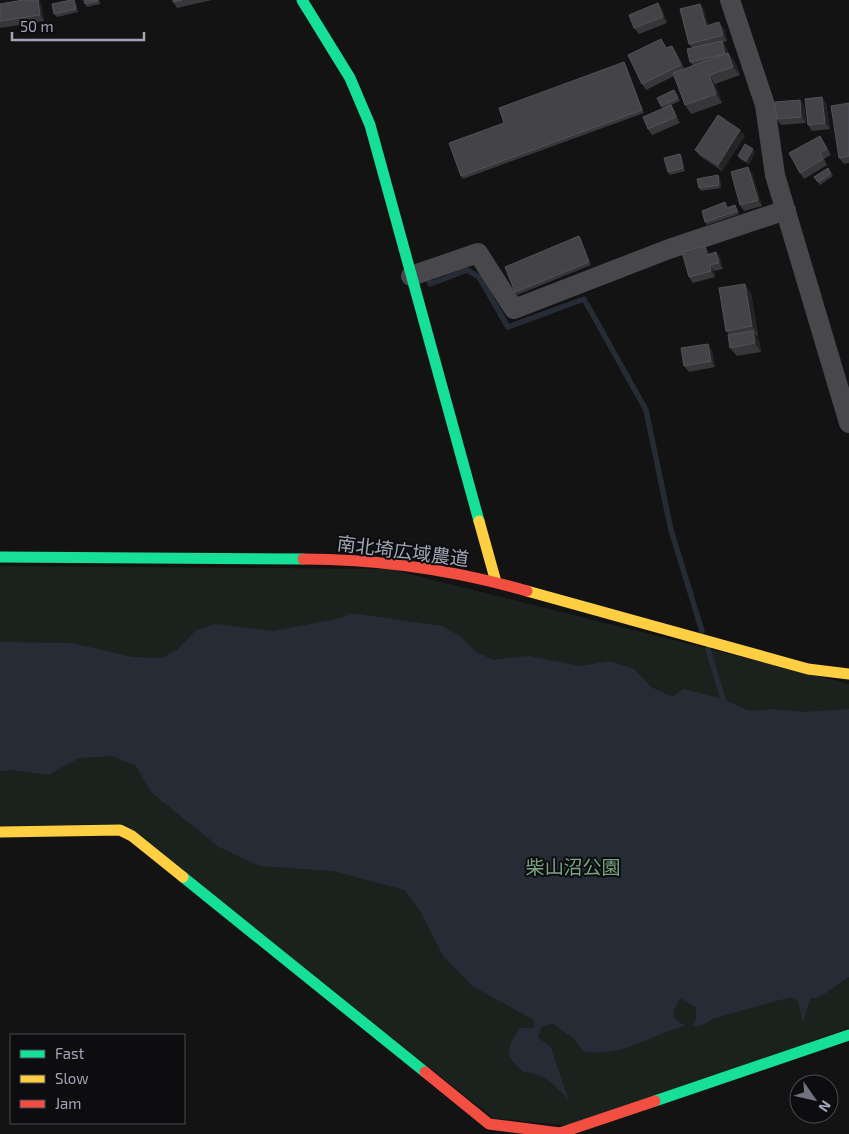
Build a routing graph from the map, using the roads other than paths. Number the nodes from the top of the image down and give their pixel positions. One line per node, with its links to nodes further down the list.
1 (302, 0): 4 (street)
2 (730, 0): 3 (street)
3 (786, 210): 4 (street); 5 (street)
4 (410, 276): 7 (street)
5 (849, 423)
6 (0, 557): 7 (street, 南北埼広域農道)
7 (496, 582): 8 (street, 南北埼広域農道)
8 (849, 674)
9 (0, 832): 10 (street)
10 (849, 1035)

